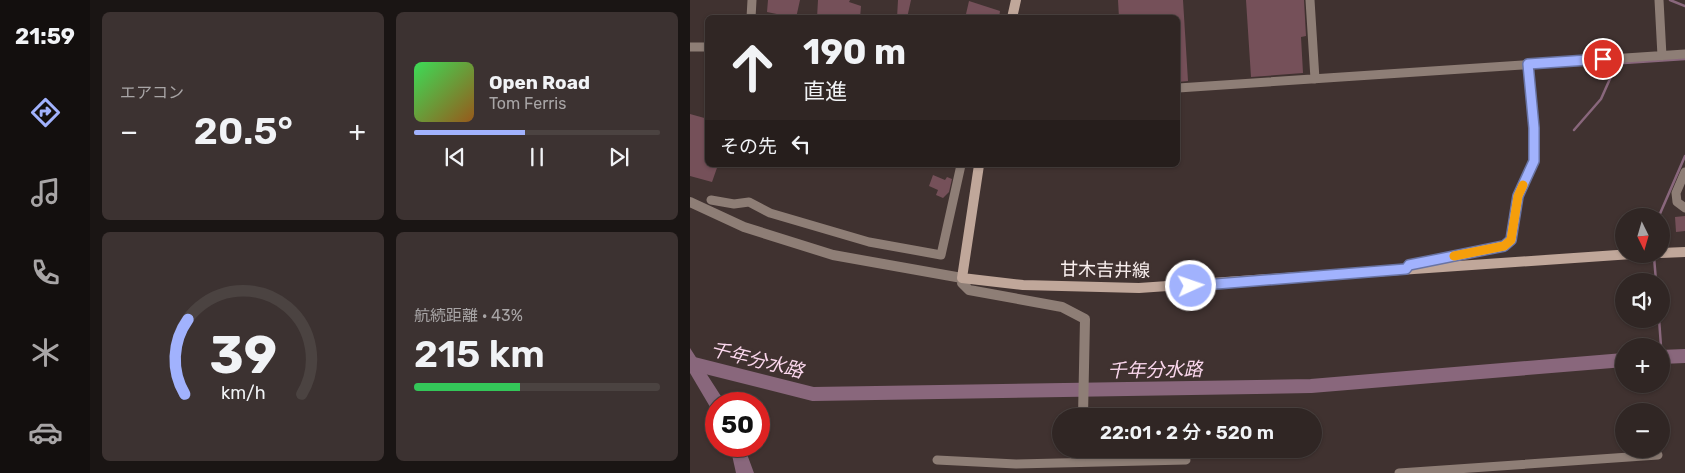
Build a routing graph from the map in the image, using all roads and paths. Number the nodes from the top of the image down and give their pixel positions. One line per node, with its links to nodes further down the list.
1 (752, 0): 5 (street)
2 (1016, 0): 6 (main road)
3 (1310, 0): 12 (street)
4 (1659, 0): 10 (street)
5 (752, 15)
6 (1013, 15)
7 (690, 47): 8 (street)
8 (705, 47)
9 (1685, 54): 10 (street)
10 (1662, 56): 11 (street)
11 (1528, 64): 12 (street); 23 (street)
12 (1315, 79): 13 (street)
13 (1180, 88)
14 (961, 167): 17 (street)
15 (979, 167): 24 (main road)
16 (1685, 172): 19 (street)
17 (711, 200)
18 (690, 202): 24 (street)
19 (1685, 208)
20 (1685, 252): 21 (main road)
21 (1670, 253)
22 (1615, 255): 23 (main road, 甘木吉井線)
23 (1406, 269): 24 (main road, 甘木吉井線)
24 (962, 278): 25 (street)
25 (1083, 408)
26 (1080, 458): 30 (street)
27 (1615, 458): 31 (street)
28 (937, 460): 30 (street)
29 (1186, 460): 30 (street)
30 (1080, 462)
31 (1399, 473)

